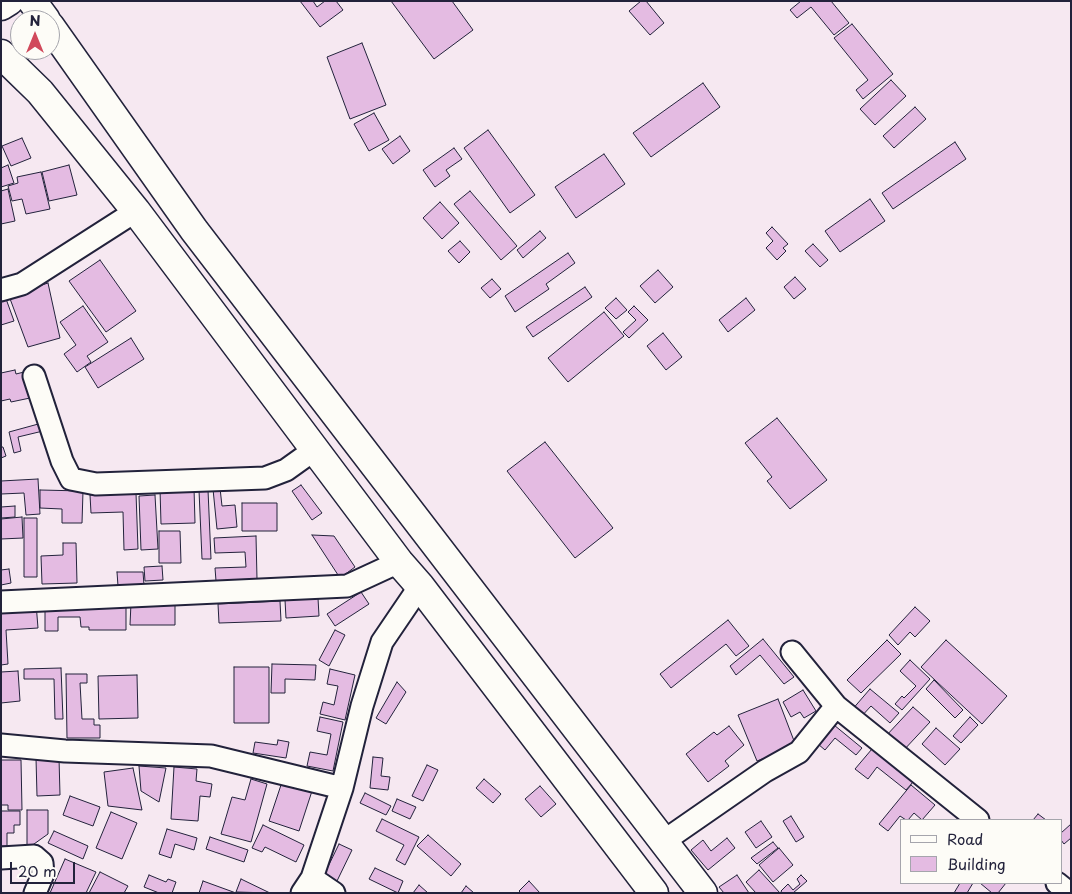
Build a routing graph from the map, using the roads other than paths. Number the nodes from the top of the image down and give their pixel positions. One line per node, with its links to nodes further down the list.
1 (8, 1): 2 (main road)
2 (1, 6)
3 (60, 40): 17 (main road)
4 (1, 54): 5 (main road)
5 (136, 210): 6 (street); 8 (main road)
6 (1, 290)
7 (34, 376): 8 (street)
8 (314, 450): 9 (main road)
9 (399, 562): 10 (main road); 11 (street)
10 (420, 586): 15 (street); 23 (main road)
11 (1, 602)
12 (792, 652): 13 (street)
13 (836, 706): 16 (street); 17 (street)
14 (1, 745): 15 (street)
15 (342, 788): 20 (street)
16 (977, 819)
17 (664, 841): 24 (main road)
18 (1, 858): 21 (street)
19 (1058, 884): 25 (street)
20 (307, 885): 22 (street)
21 (35, 893)
22 (334, 893)
23 (654, 893)
24 (703, 893)
25 (1069, 893)

